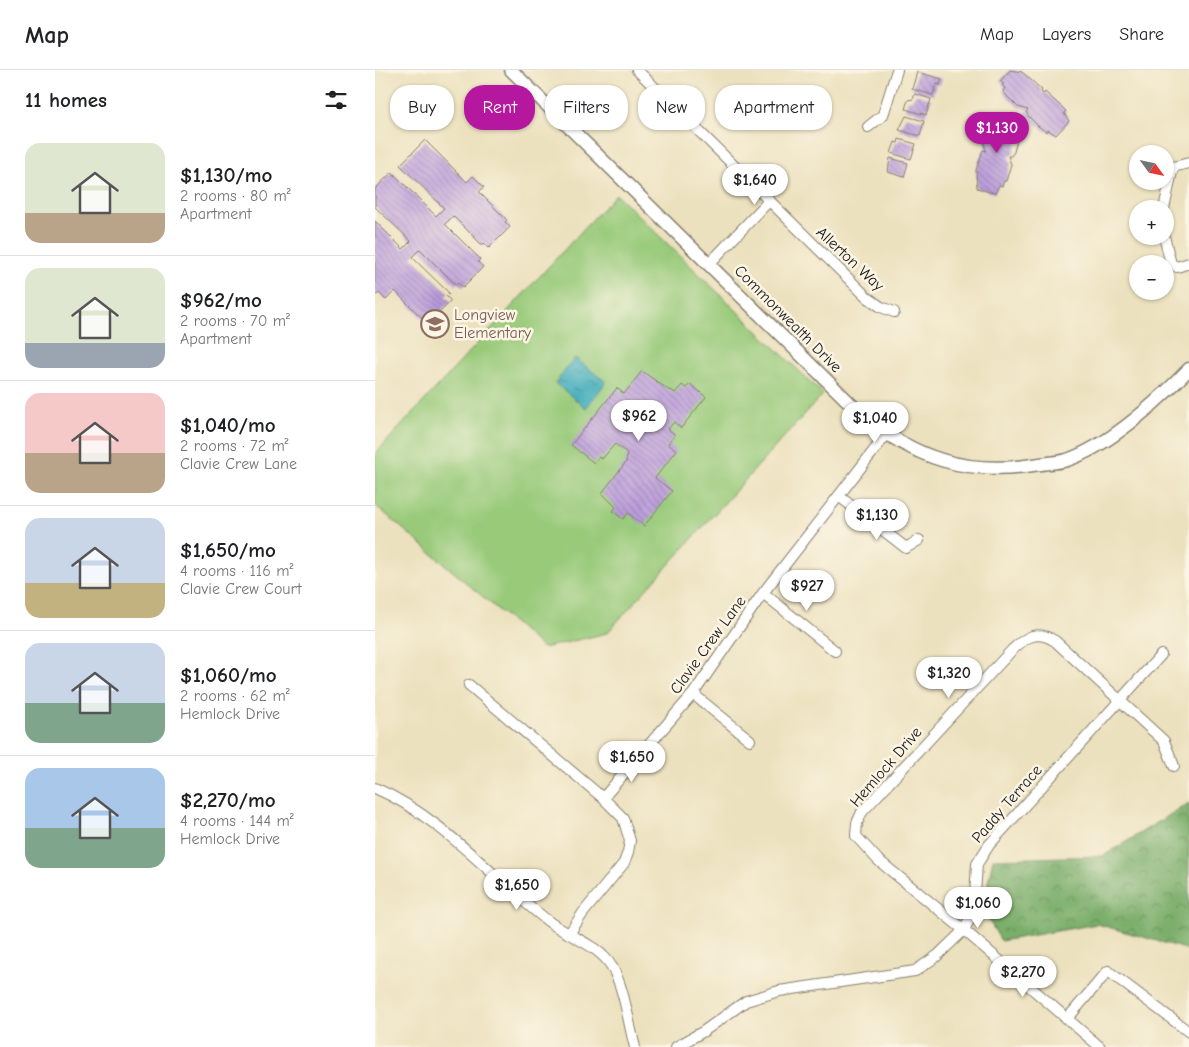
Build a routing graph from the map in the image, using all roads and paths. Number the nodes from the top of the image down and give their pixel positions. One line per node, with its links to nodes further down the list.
1 (511, 70): 10 (street, Commonwealth Drive)
2 (637, 70): 7 (street, Allerton Way)
3 (897, 70): 4 (street)
4 (868, 127)
5 (1189, 163): 6 (street)
6 (1166, 200)
7 (768, 202): 10 (street); 11 (street, Allerton Way)
8 (1166, 245): 9 (street)
9 (1189, 263)
10 (709, 264): 13 (street, Commonwealth Drive)
11 (894, 312)
12 (1189, 369): 13 (street, Commonwealth Drive)
13 (886, 435): 14 (street, Clavie Crew Lane)
14 (839, 497): 15 (street); 16 (street, Clavie Crew Lane)
15 (919, 540)
16 (763, 593): 17 (street); 20 (street, Clavie Crew Lane)
17 (835, 651)
18 (1161, 655): 21 (street, Paddy Terrace)
19 (469, 685): 25 (street)
20 (693, 694): 22 (street); 25 (street, Clavie Crew Lane)
21 (1120, 701): 23 (street, Hemlock Drive); 26 (street, Paddy Terrace); 26 (street, Hemlock Drive)
22 (750, 740)
23 (1174, 766)
24 (375, 788): 27 (street)
25 (603, 798): 27 (street)
26 (964, 930): 28 (street, Hemlock Drive); 31 (street, Paddy Terrace)
27 (569, 934): 30 (street)
28 (1067, 1019): 29 (street); 32 (street, Hemlock Drive)
29 (1189, 1032)
30 (635, 1047)
31 (676, 1047)
32 (1100, 1047)

